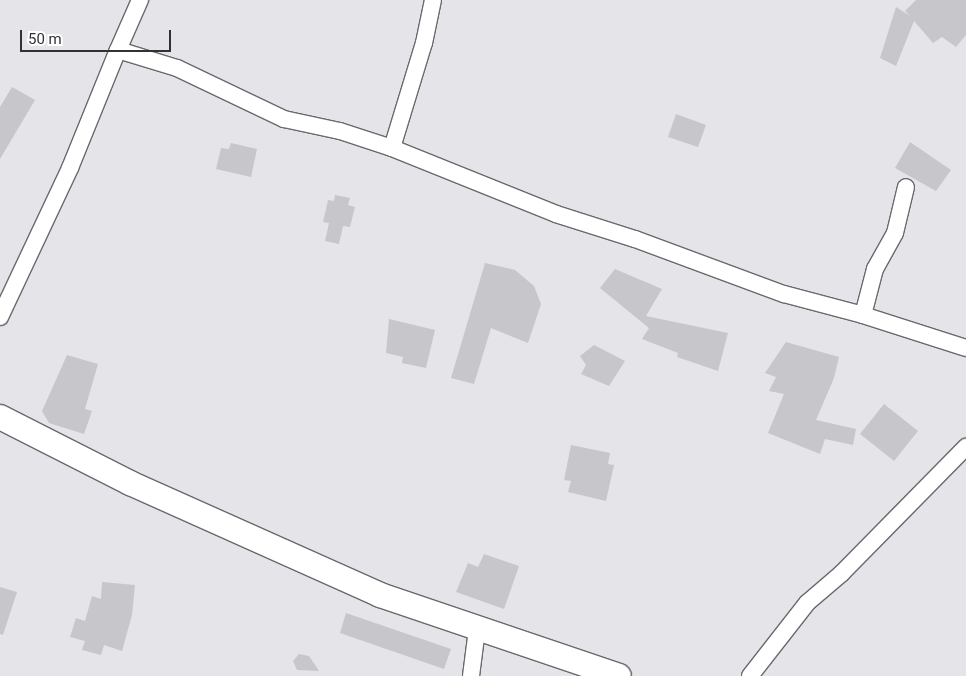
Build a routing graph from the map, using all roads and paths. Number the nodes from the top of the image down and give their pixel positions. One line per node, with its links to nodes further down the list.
1 (140, 0): 3 (street)
2 (433, 0): 4 (street)
3 (118, 50): 4 (street); 7 (street)
4 (392, 148): 6 (street)
5 (906, 187): 6 (street)
6 (863, 314): 8 (street)
7 (0, 317)
8 (966, 348)
9 (0, 417): 11 (street)
10 (966, 447): 14 (street)
11 (477, 629): 12 (street); 13 (street)
12 (471, 676)
13 (619, 676)
14 (750, 676)

